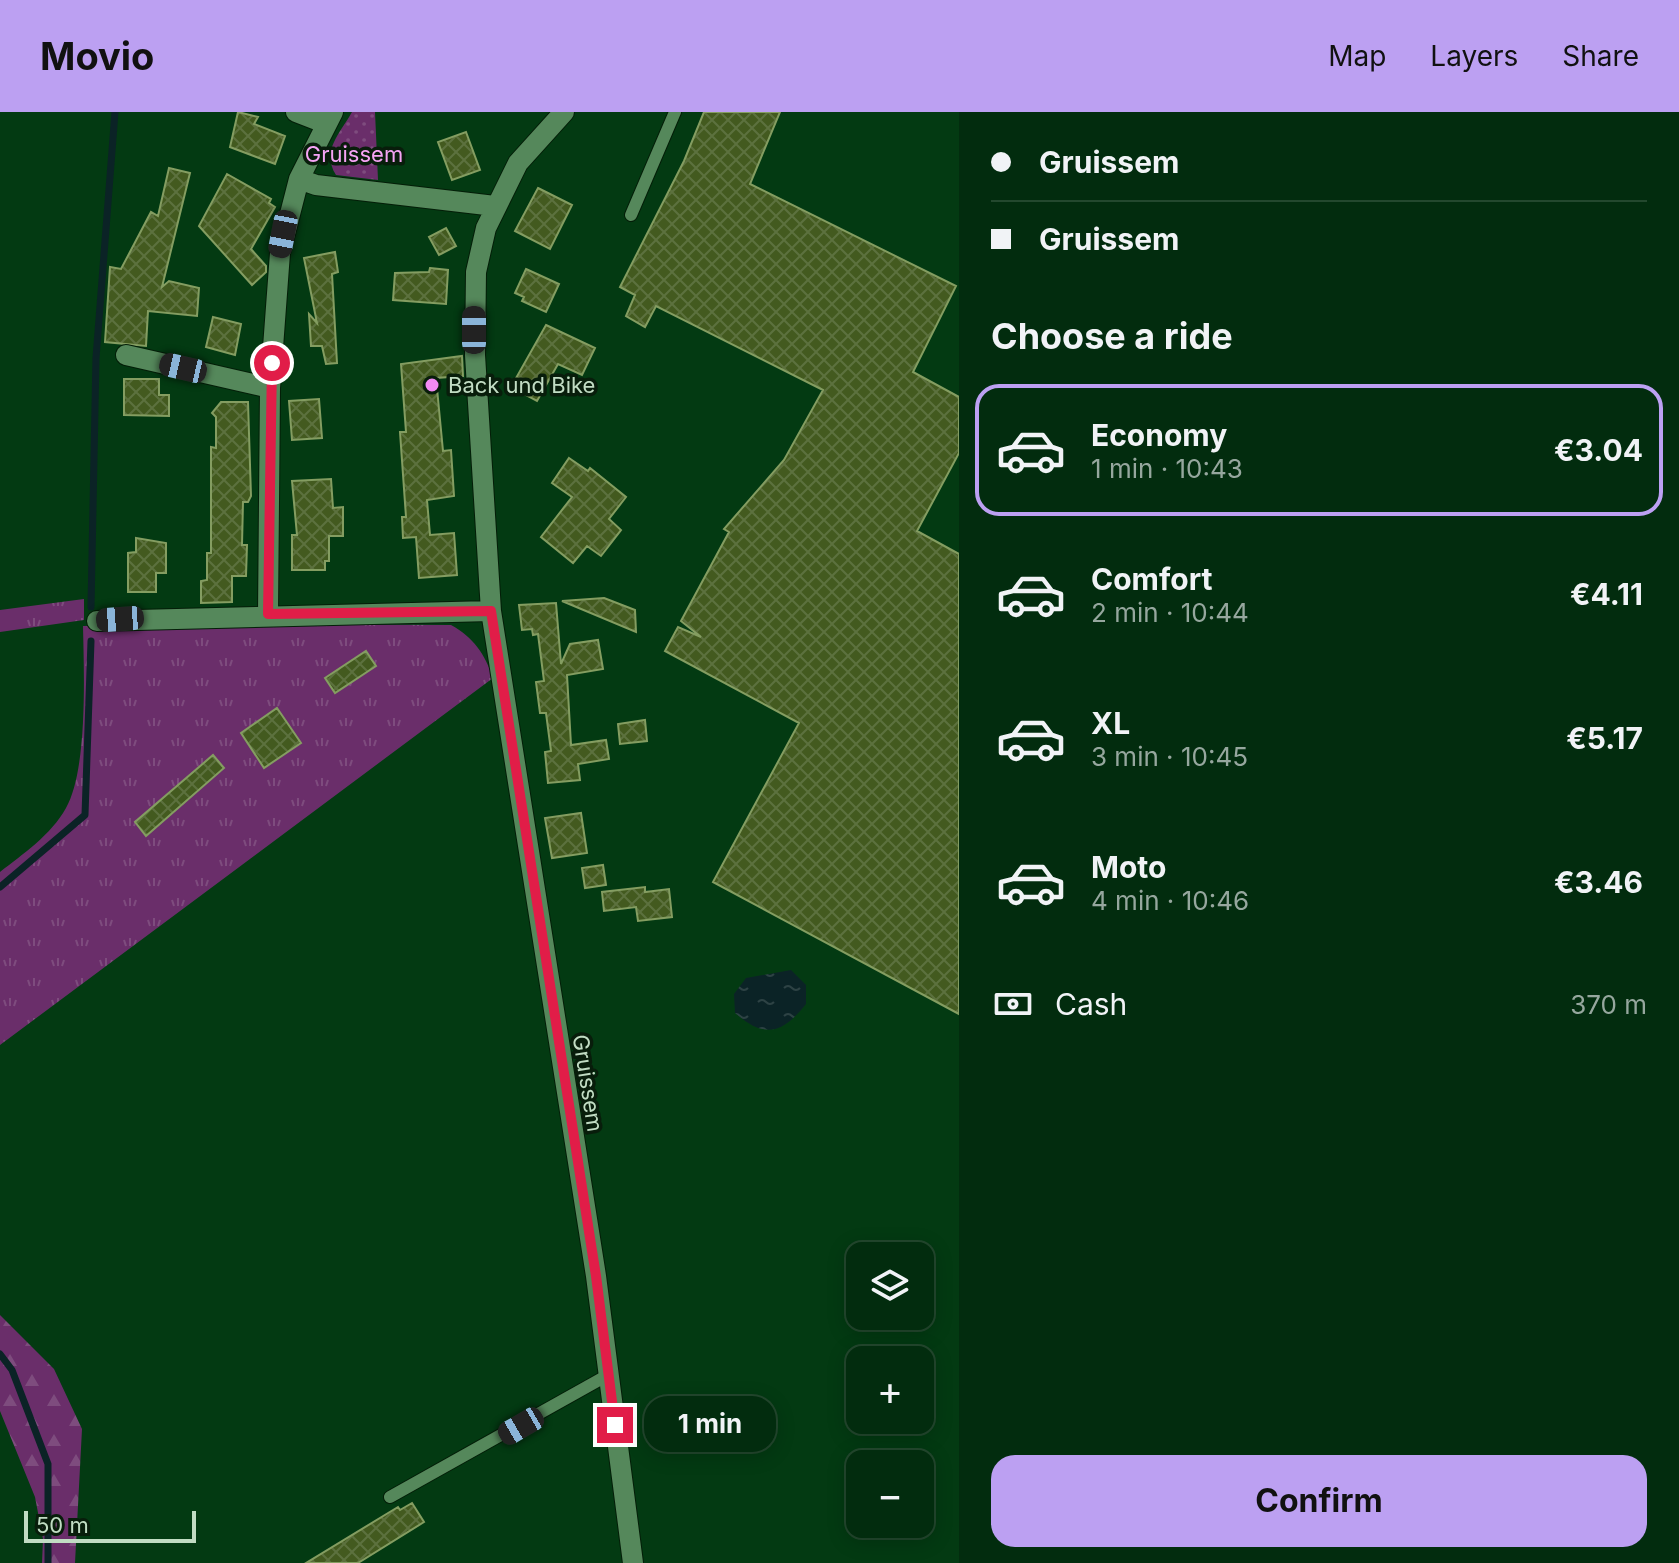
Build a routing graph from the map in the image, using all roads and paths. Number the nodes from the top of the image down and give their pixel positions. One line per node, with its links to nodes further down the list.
1 (296, 112): 4 (street)
2 (564, 112): 6 (street, Gruissem)
3 (675, 112): 7 (lane)
4 (330, 118): 5 (street)
5 (299, 179): 6 (street); 9 (street)
6 (495, 206): 10 (street, Gruissem)
7 (631, 215)
8 (126, 355): 9 (street)
9 (270, 388): 11 (street)
10 (491, 611): 11 (street); 13 (street, Gruissem)
11 (268, 614): 12 (street)
12 (97, 621)
13 (608, 1375): 14 (lane); 15 (street, Gruissem)
14 (390, 1497)
15 (633, 1563)

